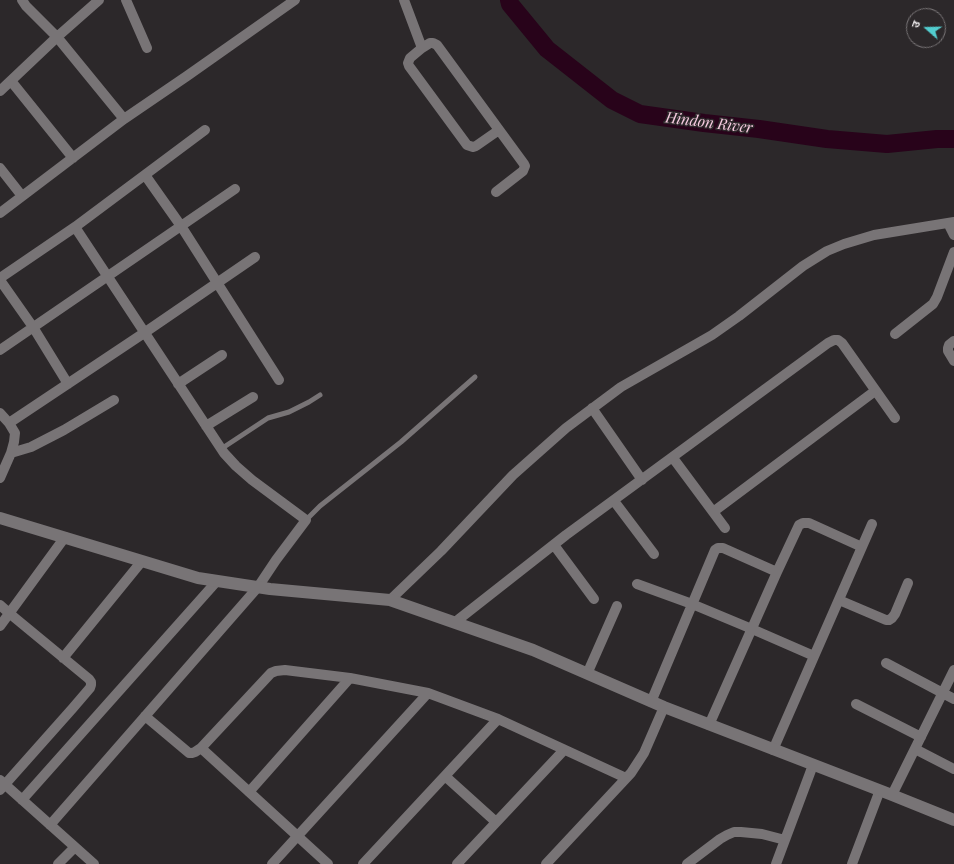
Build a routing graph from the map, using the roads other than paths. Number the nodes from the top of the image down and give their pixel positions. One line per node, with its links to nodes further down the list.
1 (22, 0): 6 (street)
2 (99, 0): 6 (street)
3 (126, 0): 7 (street)
4 (295, 0): 11 (street)
5 (404, 0): 8 (street)
6 (57, 37): 9 (street); 11 (street)
7 (147, 48)
8 (422, 48): 13 (street); 13 (street)
9 (11, 81): 10 (street); 14 (street)
10 (0, 91)
11 (124, 119): 14 (street)
12 (205, 130): 16 (street)
13 (499, 130): 18 (street)
14 (73, 158): 19 (street)
15 (0, 168): 19 (street)
16 (145, 175): 22 (street); 23 (street)
17 (235, 190): 22 (street)
18 (496, 192)
19 (22, 196): 20 (street)
20 (0, 213)
21 (951, 222): 24 (street); 45 (street)
22 (181, 226): 27 (street); 29 (street)
23 (75, 227): 27 (street); 28 (street)
24 (954, 235)
25 (954, 252): 32 (street)
26 (255, 258): 29 (street)
27 (108, 276): 30 (street); 31 (street)
28 (0, 279): 30 (street)
29 (217, 283): 31 (street); 38 (street)
30 (33, 327): 34 (street); 39 (street)
31 (144, 333): 39 (street); 40 (street)
32 (895, 334)
33 (954, 341): 36 (street)
34 (0, 350)
35 (222, 355): 40 (street)
36 (954, 361)
37 (476, 377): 58 (lane)
38 (279, 380)
39 (68, 384): 48 (street)
40 (178, 384): 49 (street)
41 (875, 391): 47 (street); 52 (street); 56 (street)
42 (320, 395): 50 (lane)
43 (253, 397): 49 (street)
44 (114, 400): 51 (street)
45 (592, 408): 54 (street); 72 (street)
46 (0, 413): 48 (street)
47 (895, 418)
48 (9, 423): 51 (street)
49 (206, 426): 50 (street)
50 (221, 450): 58 (street)
51 (11, 453): 53 (street)
52 (673, 458): 54 (street); 56 (street)
53 (0, 478)
54 (642, 480): 55 (street)
55 (614, 501): 62 (street); 64 (street)
56 (713, 512): 60 (street)
57 (0, 518): 61 (street)
58 (306, 520): 70 (street)
59 (872, 524): 63 (street)
60 (725, 528)
61 (65, 538): 65 (street); 77 (street)
62 (554, 546): 71 (street); 78 (street)
63 (862, 547): 66 (street); 73 (street)
64 (654, 554)
65 (142, 561): 67 (street); 82 (street)
66 (777, 572): 75 (street); 80 (street)
67 (217, 581): 70 (street); 109 (street)
68 (908, 583): 73 (street)
69 (637, 584): 75 (street)
70 (258, 587): 72 (street); 93 (street)
71 (594, 599)
72 (390, 600): 78 (street)
73 (839, 600): 81 (street)
74 (0, 604): 77 (street)
75 (692, 604): 80 (street); 90 (street)
76 (617, 606): 85 (street)
77 (9, 613): 79 (street); 82 (street)
78 (454, 623): 85 (street)
79 (0, 626)
80 (752, 629): 81 (street); 95 (street)
81 (814, 656): 100 (street)
82 (63, 658): 105 (street)
83 (886, 663): 87 (street)
84 (954, 670): 87 (street)
85 (587, 674): 90 (street)
86 (350, 678): 88 (street); 97 (street); 107 (street)
87 (943, 692): 89 (street); 96 (street)
88 (428, 693): 94 (street); 113 (street)
89 (954, 698)
90 (650, 702): 92 (street)
91 (856, 704): 96 (street)
92 (664, 707): 95 (street); 104 (street)
93 (145, 716): 97 (street); 112 (street)
94 (498, 719): 99 (street); 103 (street)
95 (710, 725): 100 (street)
96 (921, 737): 98 (street)
97 (201, 748): 107 (street)
98 (915, 749): 102 (street); 108 (street)
99 (564, 750): 104 (street); 111 (street)
100 (773, 750): 101 (street)
101 (813, 765): 106 (street); 114 (street)
102 (954, 769)
103 (445, 776): 111 (street); 120 (street)
104 (626, 778): 122 (street)
105 (2, 785): 109 (street)
106 (880, 790): 108 (street); 125 (street)
107 (249, 792): 113 (street)
108 (892, 795): 110 (street)
109 (22, 800): 112 (street)
110 (954, 820)
111 (496, 822): 121 (street)
112 (50, 825): 115 (street)
113 (297, 836): 118 (street); 119 (street)
114 (785, 840): 123 (street); 124 (street)
115 (75, 847): 116 (street); 117 (street)
116 (58, 864)
117 (94, 864)
118 (272, 864)
119 (328, 864)
120 (363, 864)
121 (457, 864)
122 (546, 864)
123 (687, 864)
124 (776, 864)
125 (852, 864)

